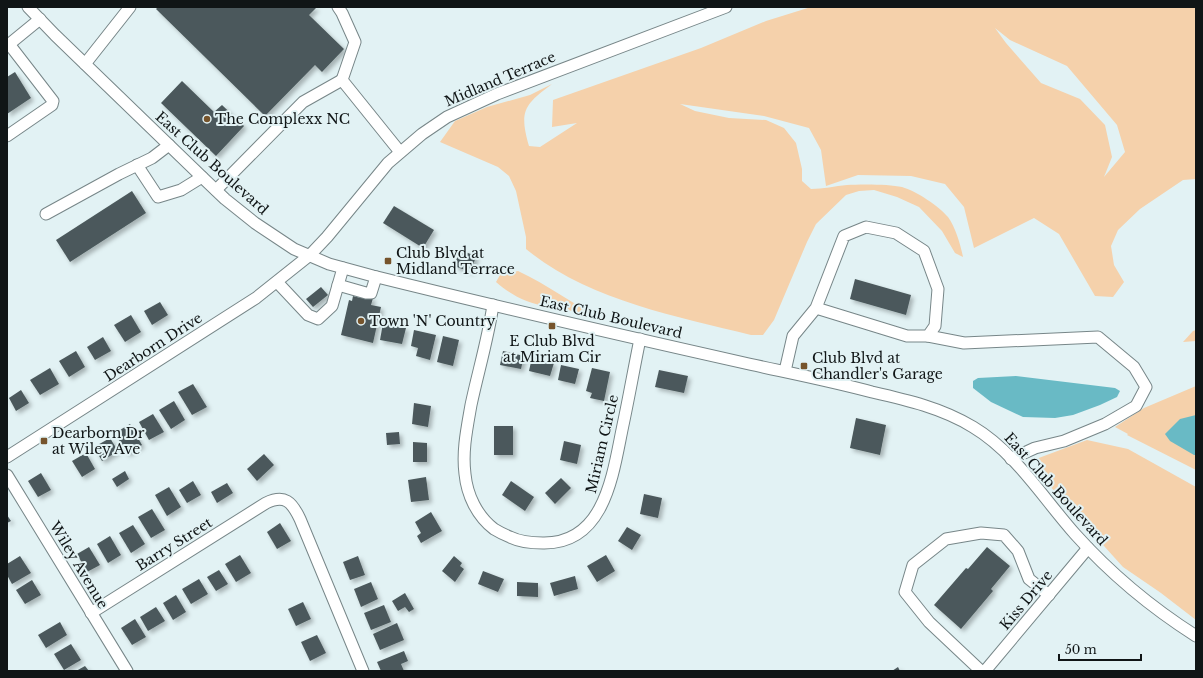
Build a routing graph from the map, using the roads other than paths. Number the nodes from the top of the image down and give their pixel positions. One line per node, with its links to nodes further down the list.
1 (28, 7): 5 (street, East Club Boulevard)
2 (130, 7): 7 (street)
3 (338, 7): 8 (street)
4 (726, 7): 11 (street, Midland Terrace)
5 (40, 19): 6 (street); 7 (street, East Club Boulevard)
6 (8, 45): 9 (street)
7 (85, 64): 10 (street, East Club Boulevard)
8 (342, 80): 11 (street); 14 (street)
9 (7, 136)
10 (169, 145): 12 (street); 13 (street, East Club Boulevard)
11 (400, 152): 16 (street, Midland Terrace)
12 (137, 165): 13 (street); 15 (street)
13 (202, 177): 14 (street, East Club Boulevard)
14 (216, 190): 16 (street, East Club Boulevard)
15 (46, 214)
16 (310, 255): 17 (street, East Club Boulevard); 19 (street, Dearborn Drive)
17 (343, 268): 18 (street, East Club Boulevard); 20 (street)
18 (376, 277): 20 (street); 21 (street, East Club Boulevard)
19 (277, 282): 20 (street); 26 (street, Dearborn Drive)
20 (338, 285)
21 (493, 305): 24 (street, East Club Boulevard); 24 (street, Miriam Circle)
22 (816, 308): 23 (street); 23 (street); 25 (street)
23 (928, 336): 27 (street)
24 (640, 339): 25 (street, East Club Boulevard)
25 (785, 371): 27 (street, East Club Boulevard)
26 (7, 457)
27 (1011, 459): 29 (street, East Club Boulevard)
28 (7, 475): 31 (street, Wiley Avenue)
29 (1088, 548): 30 (street, Kiss Drive); 32 (street, East Club Boulevard)
30 (1049, 595): 35 (street); 36 (street, Kiss Drive)
31 (91, 614): 33 (street, Wiley Avenue); 34 (street, Barry Street)
32 (1196, 636)
33 (126, 671)
34 (363, 671)
35 (981, 671)
36 (985, 671)

